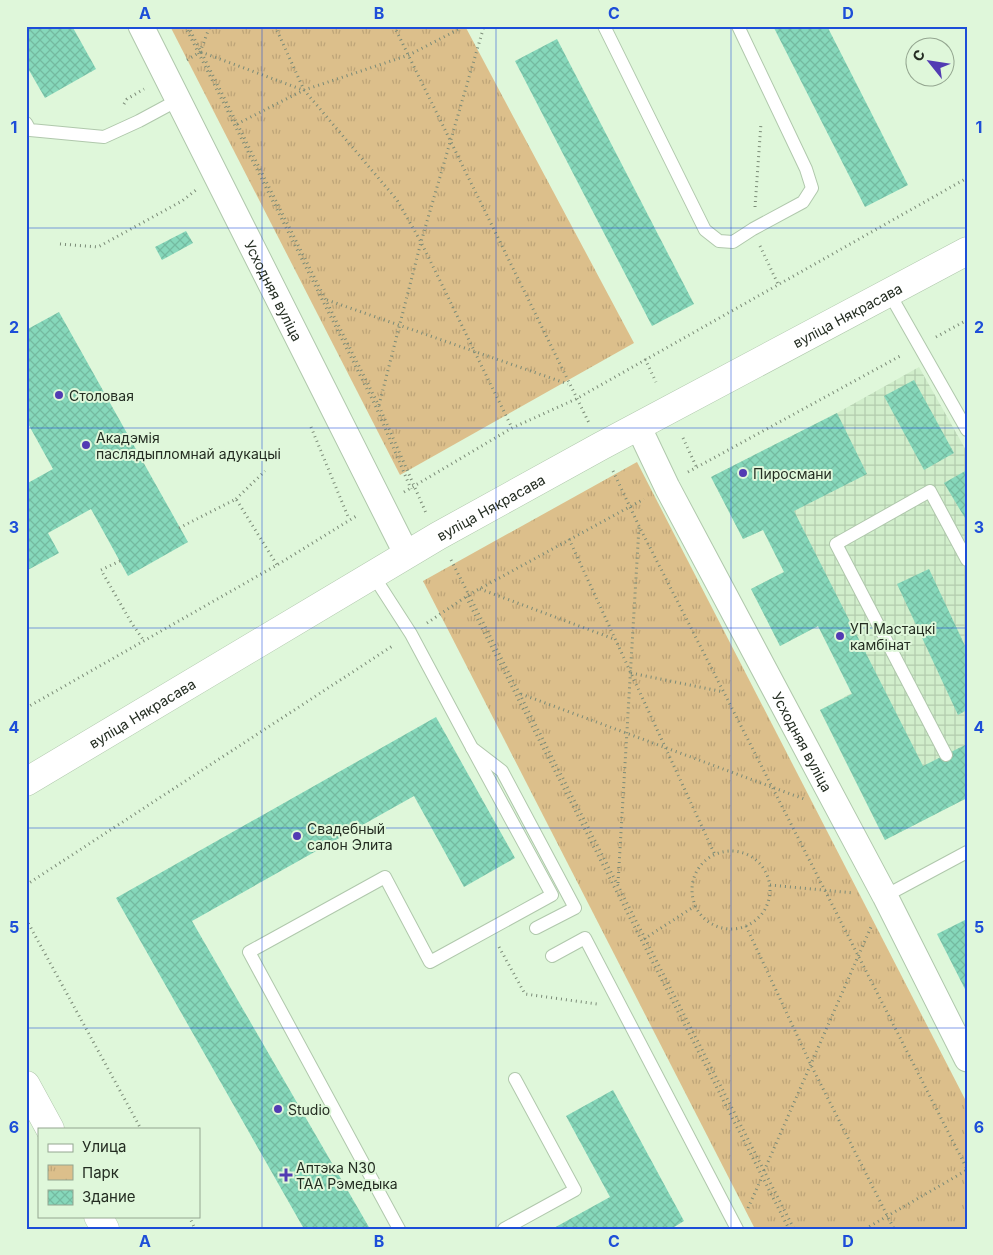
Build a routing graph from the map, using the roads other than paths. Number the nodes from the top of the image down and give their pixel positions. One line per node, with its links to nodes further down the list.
1 (141, 26): 4 (street, Усходняя вуліца)
2 (604, 26): 3 (lane)
3 (738, 26)
4 (178, 100): 5 (lane); 10 (street, Усходняя вуліца)
5 (26, 123)
6 (967, 251): 7 (main road, вуліца Някрасава)
7 (888, 291): 8 (main road, вуліца Някрасава); 9 (lane)
8 (638, 426): 10 (main road, вуліца Някрасава); 17 (street, Усходняя вуліца)
9 (967, 430)
10 (407, 555): 12 (main road, вуліца Някрасава)
11 (967, 560): 14 (lane)
12 (373, 575): 13 (lane); 15 (main road, вуліца Някрасава)
13 (472, 748): 18 (lane); 24 (lane)
14 (946, 755)
15 (26, 782)
16 (967, 852): 17 (lane)
17 (885, 896): 20 (street, Усходняя вуліца)
18 (536, 928)
19 (552, 956): 26 (lane)
20 (967, 1059)
21 (515, 1079): 25 (lane)
22 (26, 1085): 23 (main road)
23 (49, 1128)
24 (399, 1229)
25 (504, 1229)
26 (737, 1229)

